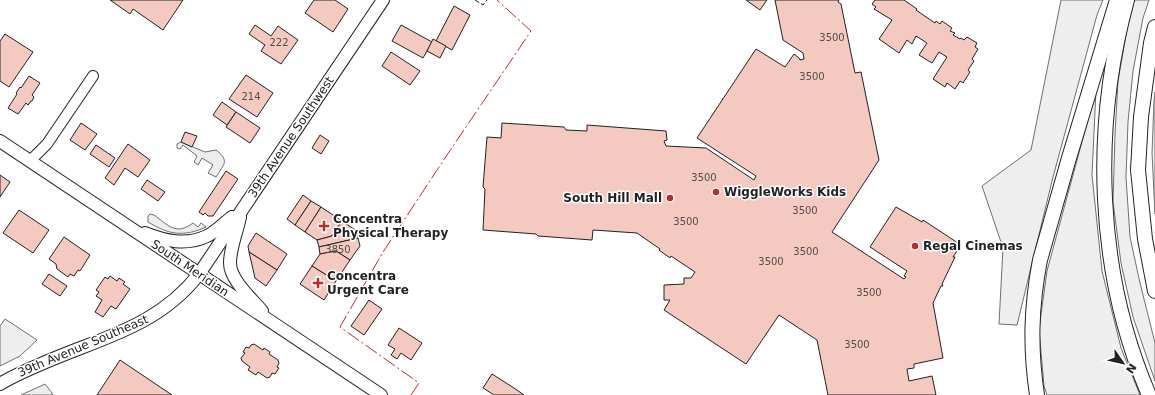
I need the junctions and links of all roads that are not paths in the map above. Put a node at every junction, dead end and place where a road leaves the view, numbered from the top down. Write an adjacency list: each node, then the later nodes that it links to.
1 (383, 0): 8 (main road, 39th Avenue Southwest)
2 (1117, 0): 15 (highway)
3 (1127, 0): 16 (highway)
4 (1155, 27): 11 (highway)
5 (93, 76): 7 (street)
6 (0, 141): 7 (main road, South Meridian)
7 (30, 161): 9 (main road, South Meridian)
8 (242, 209): 9 (main road); 10 (main road, 39th Avenue Southwest); 12 (main road)
9 (127, 226): 10 (main road, South Meridian)
10 (199, 274): 12 (main road, South Meridian); 13 (main road, 39th Avenue Southeast)
11 (1155, 292)
12 (274, 324): 14 (main road, South Meridian)
13 (0, 384)
14 (381, 395)
15 (1037, 395)
16 (1149, 395)

